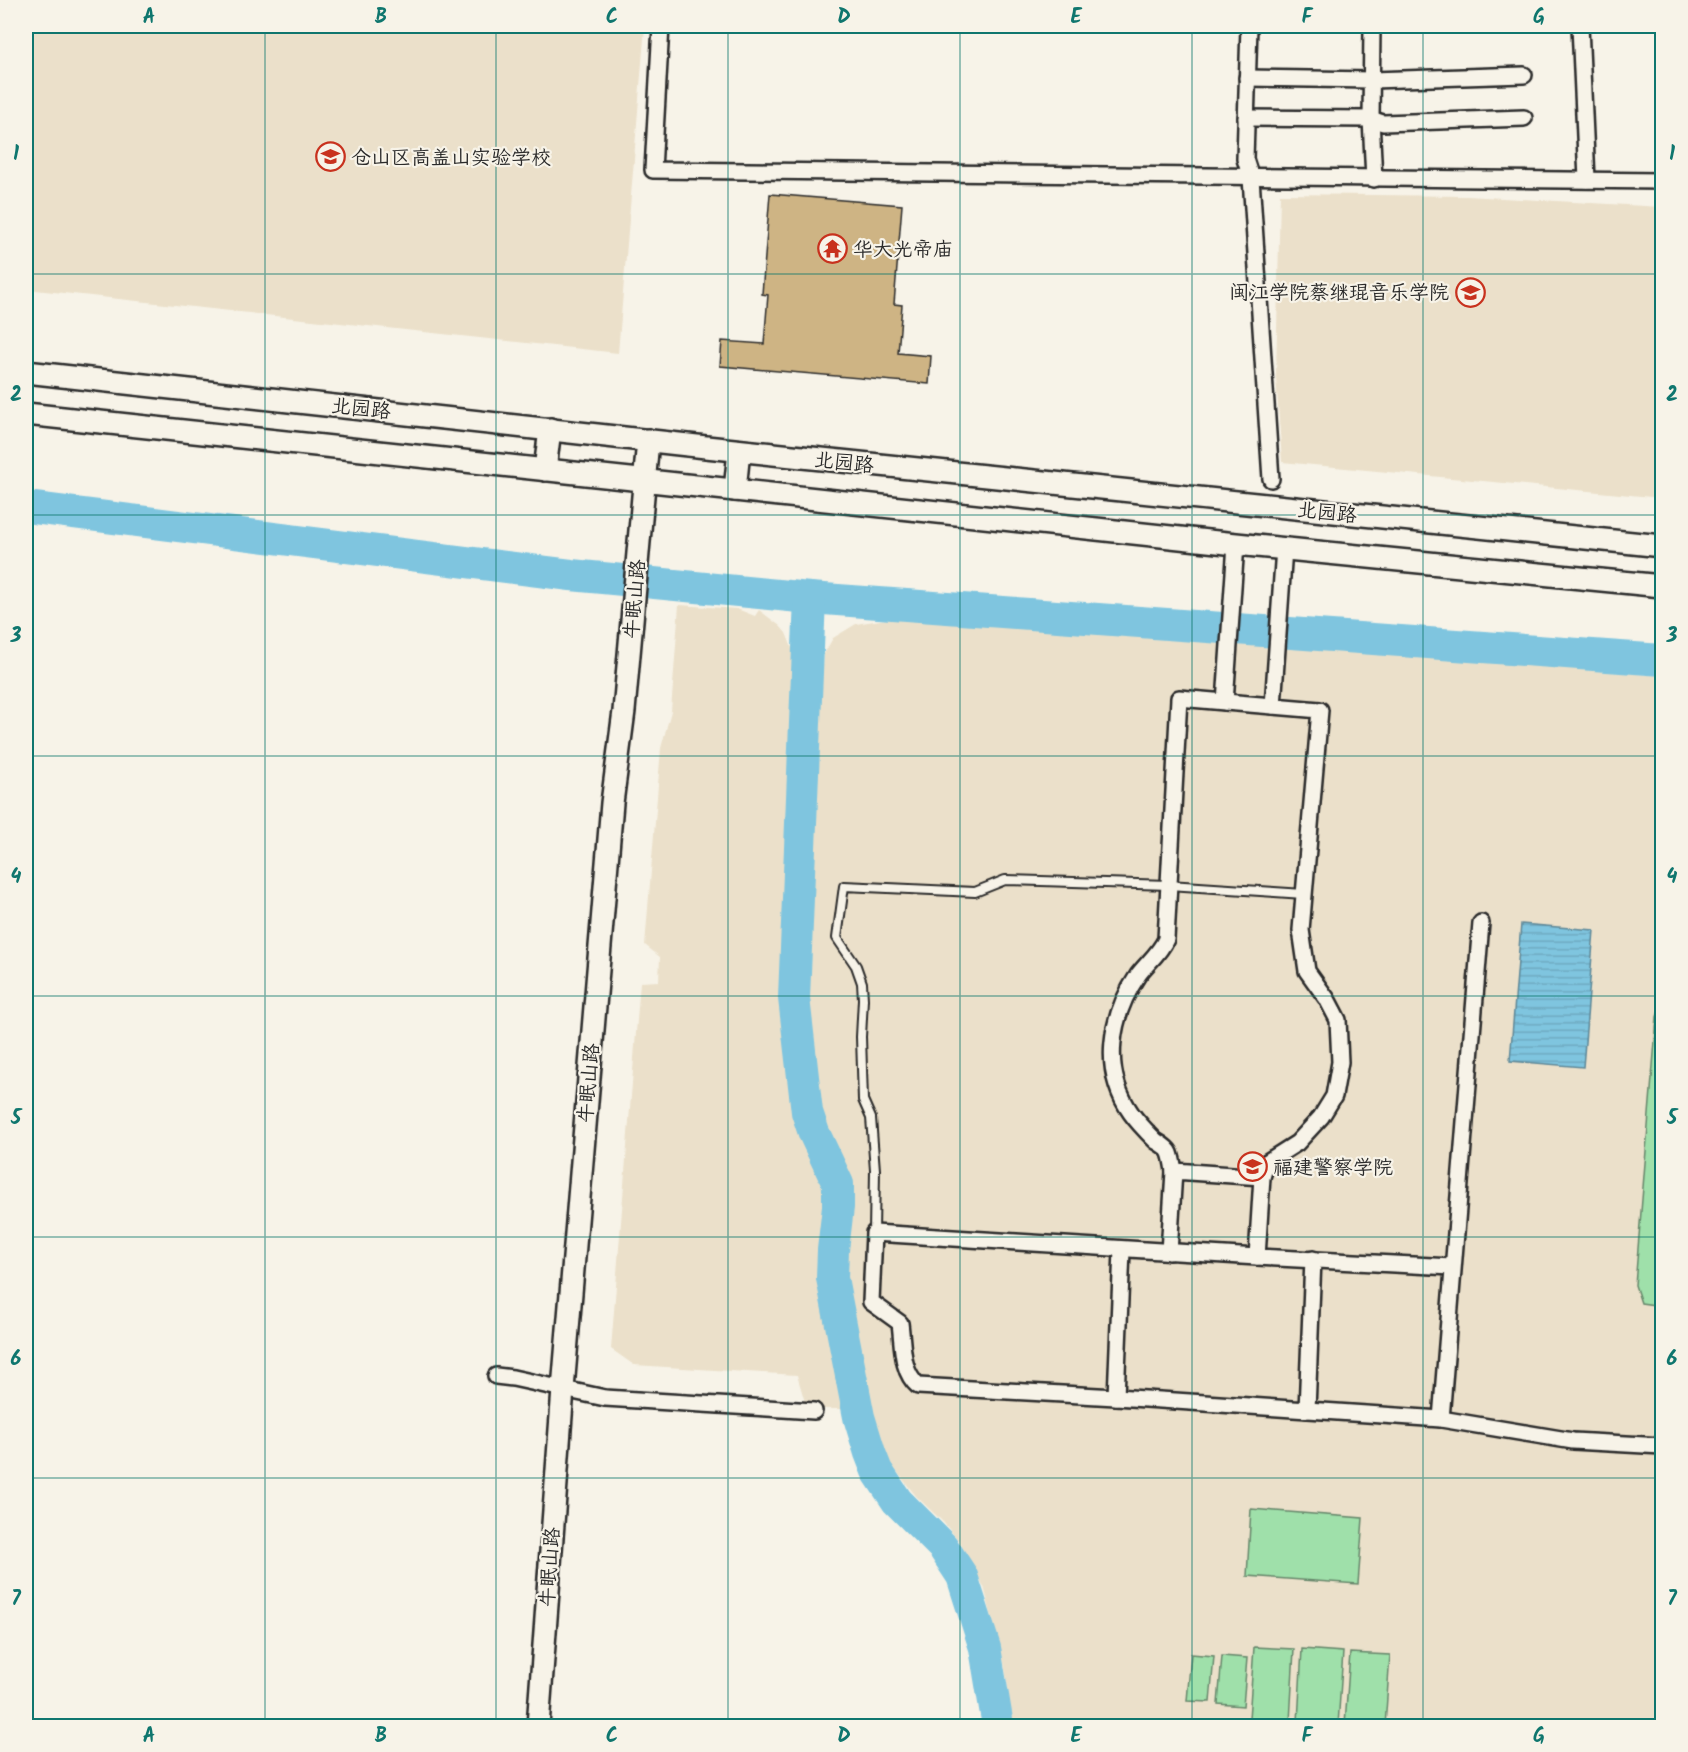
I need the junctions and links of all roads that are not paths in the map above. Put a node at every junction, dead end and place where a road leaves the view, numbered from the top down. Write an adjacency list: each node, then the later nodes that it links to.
1 (661, 26): 11 (street)
2 (1249, 26): 6 (street)
3 (1372, 26): 7 (street)
4 (1580, 26): 13 (street)
5 (1524, 75): 7 (street)
6 (1247, 78): 7 (street); 9 (street)
7 (1372, 80): 10 (street)
8 (1524, 117): 10 (street)
9 (1246, 118): 10 (street); 11 (street)
10 (1371, 119): 12 (street)
11 (1251, 178): 12 (street); 21 (street)
12 (1374, 179): 13 (street)
13 (1587, 180): 14 (street)
14 (1662, 181)
15 (26, 372): 17 (main road, 北园路)
16 (26, 414): 20 (main road, 北园路)
17 (550, 429): 18 (main road, 北园路); 20 (main road)
18 (648, 440): 19 (main road, 北园路); 22 (main road, 牛眠山路)
19 (739, 451): 23 (main road); 25 (main road, 北园路)
20 (545, 470): 22 (main road, 北园路)
21 (1271, 478)
22 (645, 480): 23 (main road, 北园路); 42 (main road, 牛眠山路)
23 (735, 490): 24 (main road, 北园路)
24 (1236, 544): 26 (main road, 北园路); 28 (street)
25 (1662, 546)
26 (1284, 548): 27 (main road, 北园路); 29 (street)
27 (1662, 586)
28 (1225, 702): 29 (street); 30 (street)
29 (1273, 706): 31 (street)
30 (1169, 885): 31 (lane); 33 (street); 35 (lane)
31 (1304, 894): 34 (street)
32 (1481, 923): 40 (street)
33 (1174, 1171): 34 (street); 37 (street)
34 (1262, 1177): 38 (street)
35 (874, 1233): 36 (street); 43 (street)
36 (1122, 1250): 37 (street); 43 (street)
37 (1169, 1252): 38 (street)
38 (1257, 1257): 39 (street)
39 (1313, 1259): 40 (street); 44 (street)
40 (1452, 1268): 46 (street)
41 (496, 1376): 42 (street)
42 (563, 1389): 45 (street); 48 (main road, 牛眠山路)
43 (1116, 1397): 44 (street)
44 (1307, 1410): 46 (street)
45 (814, 1411)
46 (1441, 1419): 47 (street)
47 (1662, 1446)
48 (538, 1726)

